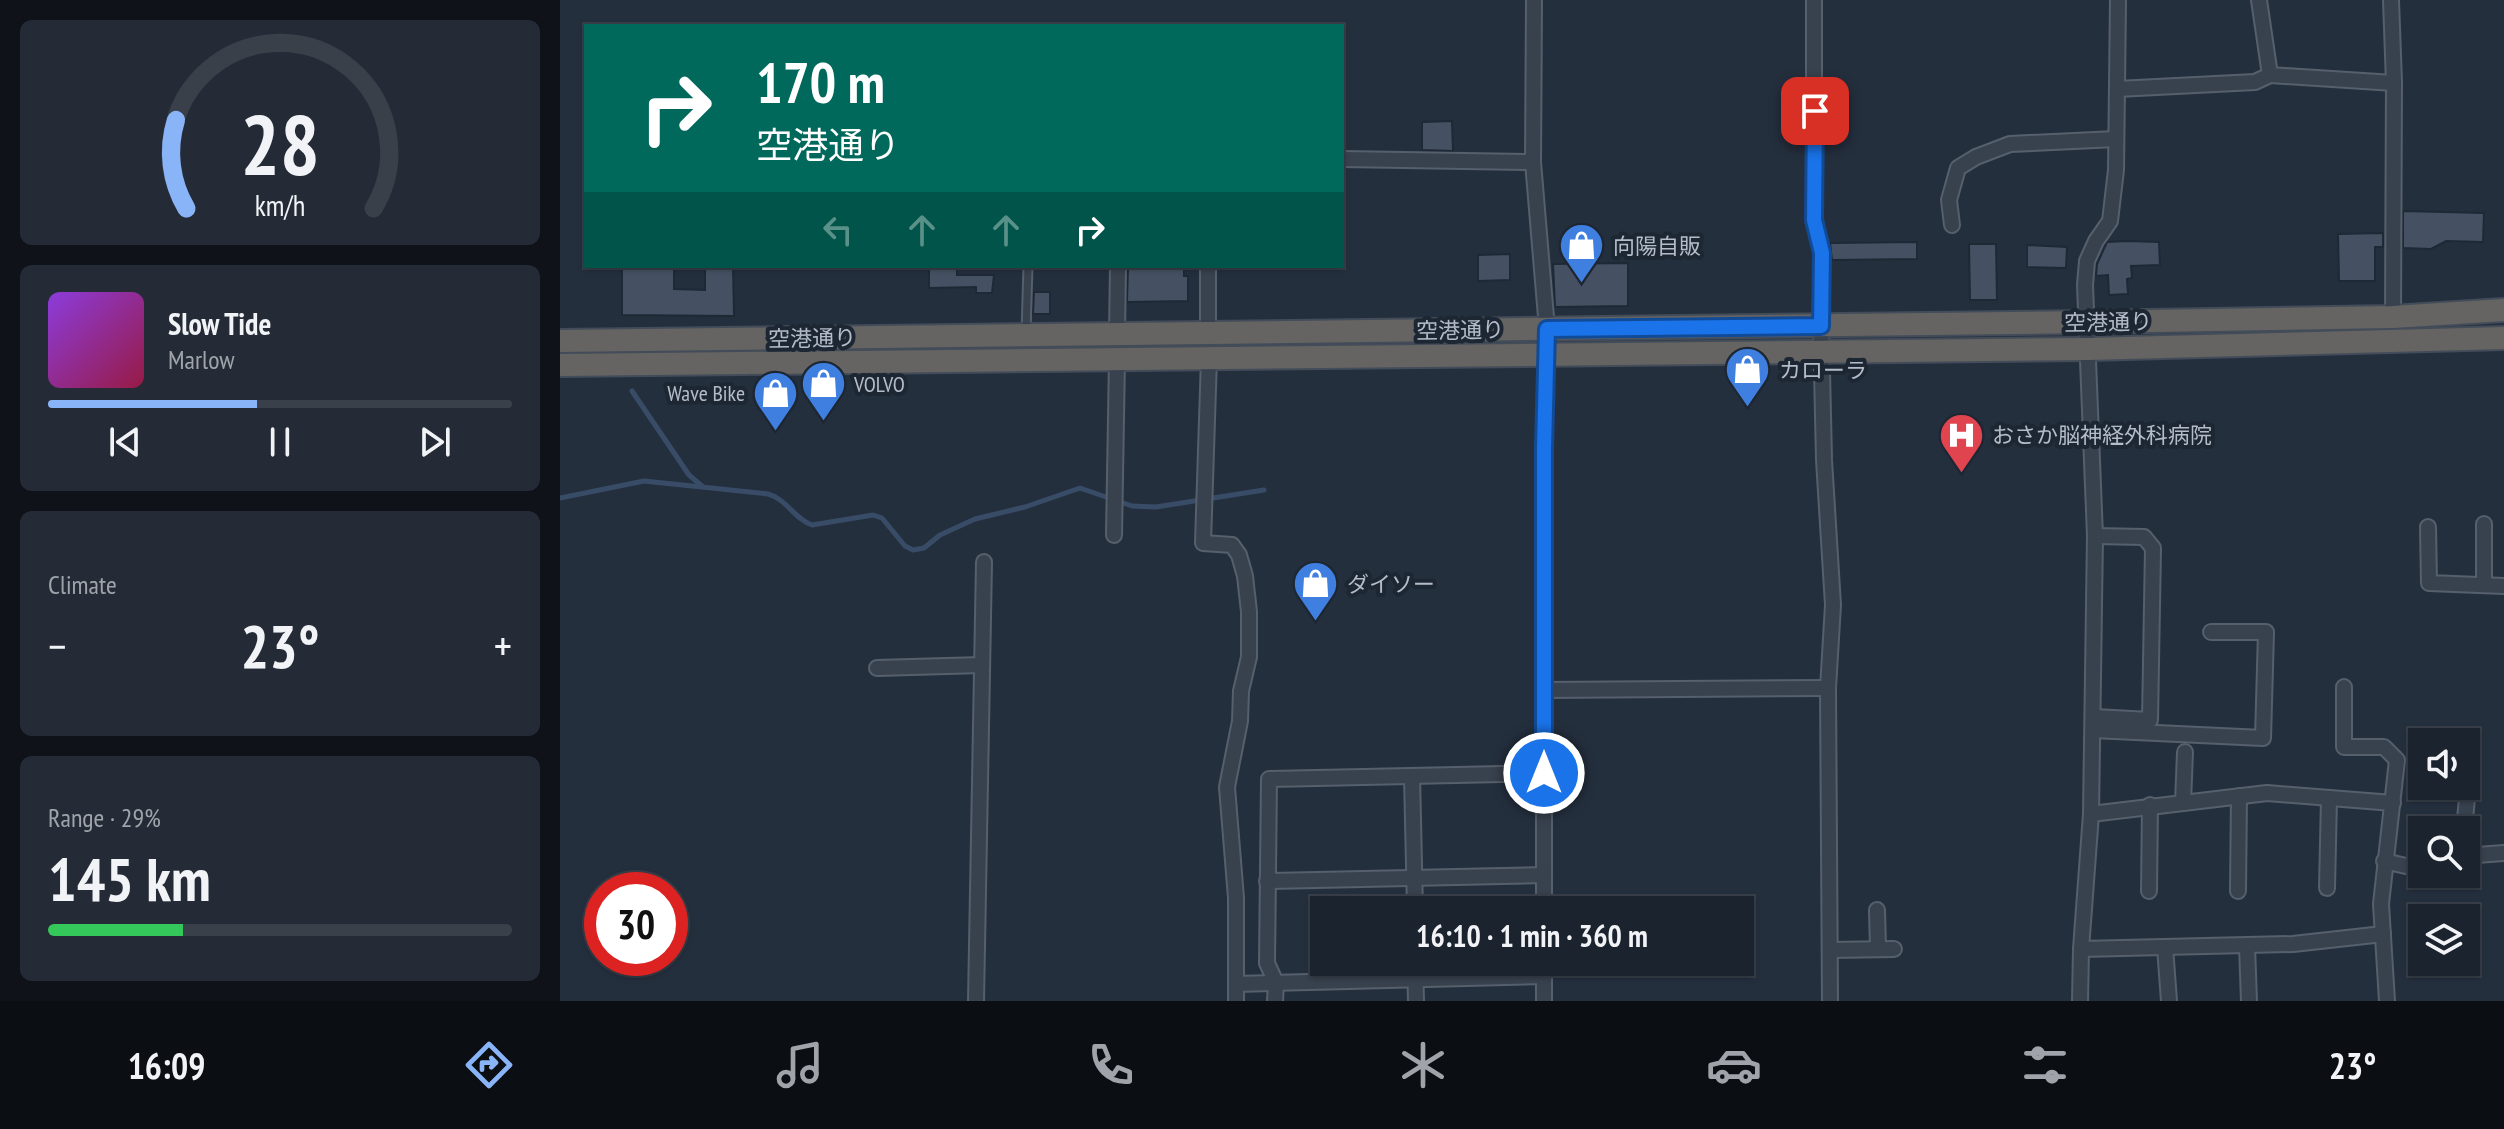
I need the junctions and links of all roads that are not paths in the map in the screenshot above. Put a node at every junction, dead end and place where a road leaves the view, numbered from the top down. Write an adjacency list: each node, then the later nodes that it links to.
1 (1534, 0): 11 (street)
2 (1814, 0): 19 (street)
3 (2118, 0): 8 (street)
4 (2259, 0): 6 (street)
5 (2391, 0): 7 (street)
6 (2270, 75): 7 (street); 8 (street)
7 (2394, 83): 17 (street)
8 (2117, 89): 9 (street)
9 (2116, 139): 12 (street); 18 (street)
10 (1344, 159): 11 (street)
11 (1533, 162): 20 (street)
12 (1952, 225)
13 (1028, 268): 23 (lane)
14 (1118, 268): 22 (street)
15 (1208, 268): 21 (street)
16 (2504, 310): 17 (highway, 空港通り)
17 (2393, 317): 18 (highway, 空港通り)
18 (2088, 322): 19 (highway, 空港通り); 26 (street)
19 (1821, 326): 20 (highway, 空港通り); 27 (street)
20 (1547, 329): 21 (highway, 空港通り); 28 (street)
21 (1208, 333): 22 (highway, 空港通り)
22 (1117, 334): 23 (highway, 空港通り)
23 (1026, 335): 25 (highway, 空港通り)
24 (2504, 338): 26 (highway, 空港通り)
25 (560, 341)
26 (2088, 349): 27 (highway, 空港通り); 35 (street)
27 (1822, 352): 28 (highway, 空港通り); 43 (street)
28 (1546, 355): 29 (highway, 空港通り); 44 (street)
29 (1209, 358): 30 (highway, 空港通り); 80 (street)
30 (1117, 359): 31 (highway, 空港通り); 34 (street)
31 (560, 365)
32 (2484, 524): 37 (street)
33 (2428, 527): 37 (street)
34 (1114, 535)
35 (2095, 536): 45 (street); 45 (street)
36 (984, 562): 40 (street)
37 (2484, 585): 38 (street)
38 (2504, 586)
39 (2211, 632): 45 (street)
40 (982, 665): 41 (street); 81 (street)
41 (877, 668)
42 (2344, 687): 52 (street)
43 (1828, 688): 44 (street); 74 (street)
44 (1544, 690): 47 (street)
45 (2093, 723): 54 (street)
46 (2185, 752): 51 (street)
47 (1544, 773): 48 (street); 59 (street)
48 (1412, 776): 60 (street); 61 (street)
49 (2239, 796): 50 (street); 51 (street); 64 (street)
50 (2329, 798): 52 (street); 62 (street)
51 (2183, 803): 53 (street)
52 (2393, 803): 57 (street)
53 (2150, 805): 54 (street); 63 (street)
54 (2091, 814): 73 (street)
55 (2504, 853): 56 (street)
56 (2480, 855)
57 (2384, 861): 58 (street); 68 (street)
58 (2408, 865)
59 (1544, 875): 60 (street); 66 (street)
60 (1414, 878): 61 (street); 65 (street)
61 (1267, 881): 79 (street)
62 (2327, 888)
63 (2149, 891)
64 (2238, 891)
65 (1415, 896)
66 (1544, 896)
67 (1877, 910): 71 (street)
68 (2383, 934): 69 (street); 90 (street)
69 (2247, 946): 70 (street); 89 (street)
70 (2165, 947): 73 (street); 88 (street)
71 (1878, 949): 72 (street); 74 (street)
72 (1894, 949)
73 (2081, 949): 87 (street)
74 (1830, 950): 86 (street)
75 (1416, 976): 78 (street)
76 (1451, 976): 78 (street)
77 (1544, 976): 85 (street)
78 (1416, 979): 79 (street); 84 (street)
79 (1276, 983): 80 (street); 83 (street)
80 (1236, 984): 82 (street)
81 (976, 1001)
82 (1236, 1001)
83 (1275, 1001)
84 (1416, 1001)
85 (1544, 1001)
86 (1830, 1001)
87 (2080, 1001)
88 (2169, 1001)
89 (2249, 1001)
90 (2387, 1001)

